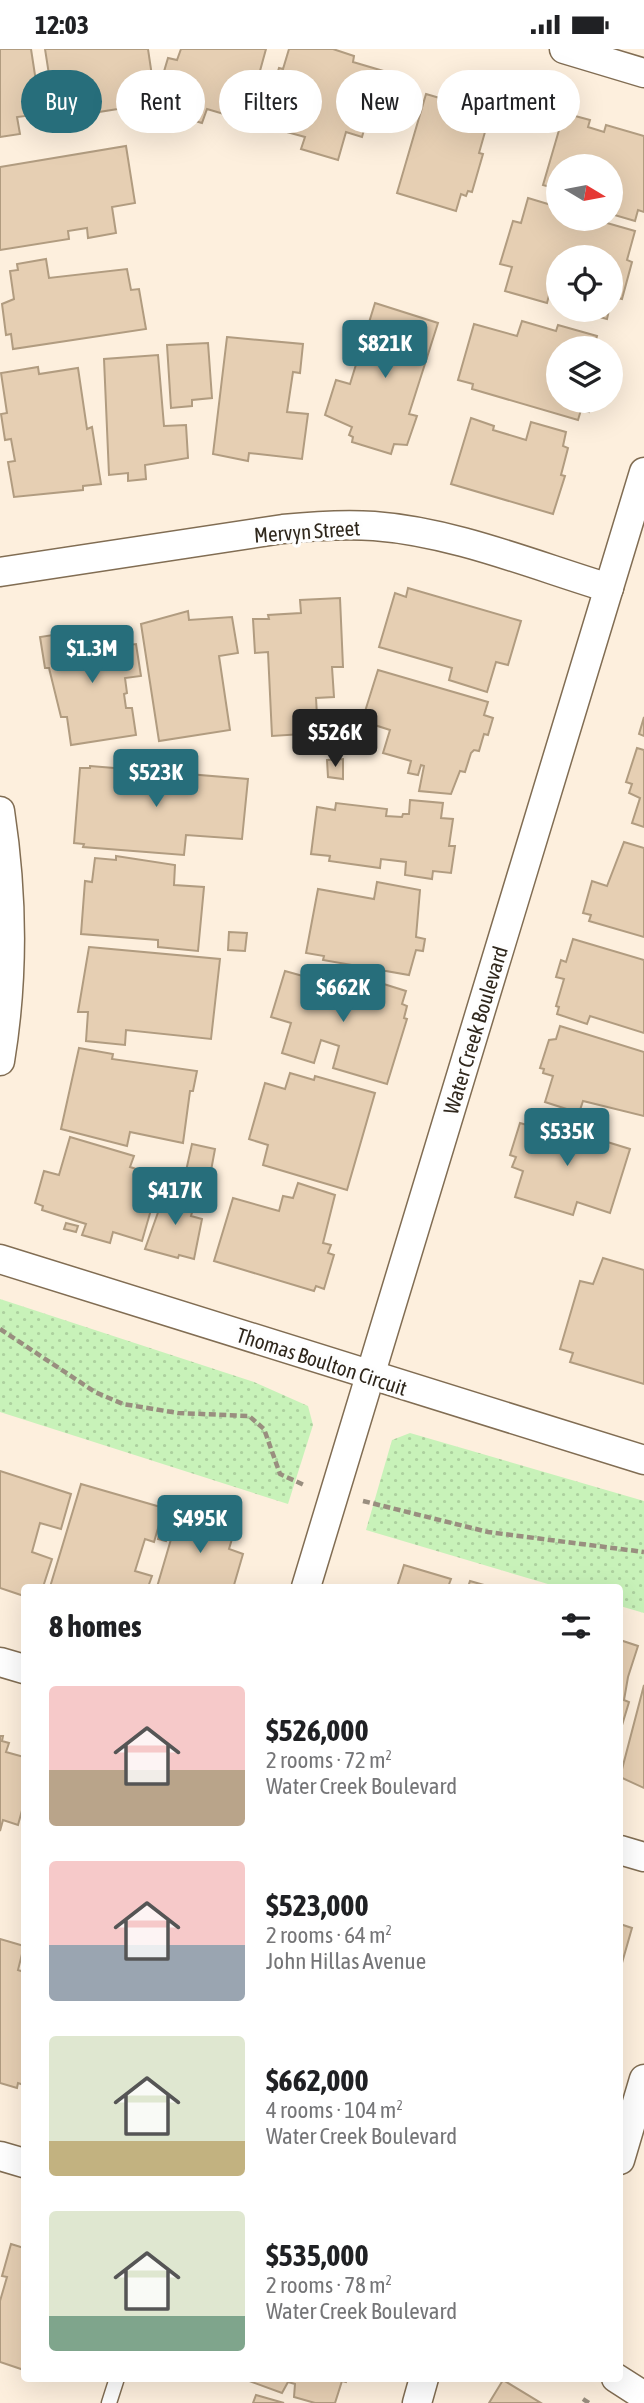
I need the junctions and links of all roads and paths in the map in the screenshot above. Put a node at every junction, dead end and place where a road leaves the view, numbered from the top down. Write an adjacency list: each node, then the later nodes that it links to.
1 (564, 49): 2 (street)
2 (644, 73)
3 (644, 472): 5 (street, Water Creek Boulevard)
4 (0, 572): 5 (street, Mervyn Street)
5 (609, 588): 10 (street, Water Creek Boulevard)
6 (0, 811): 7 (street)
7 (0, 1061)
8 (0, 1259): 10 (street, Thomas Boulton Circuit)
9 (0, 1329): 12 (path)
10 (370, 1376): 11 (street, Thomas Boulton Circuit); 15 (street, Water Creek Boulevard)
11 (644, 1461)
12 (315, 1487)
13 (355, 1499): 14 (path)
14 (644, 1552)
15 (307, 1584)
16 (0, 1662): 17 (street)
17 (21, 1668)
18 (623, 1851): 19 (street)
19 (644, 1857)
20 (644, 2079): 21 (street)
21 (623, 2150)
22 (0, 2156): 23 (street)
23 (21, 2162)
24 (116, 2382): 29 (lane)
25 (424, 2382): 30 (street)
26 (621, 2382): 27 (street)
27 (644, 2396)
28 (583, 2399): 31 (path)
29 (109, 2403)
30 (417, 2403)
31 (589, 2403)

